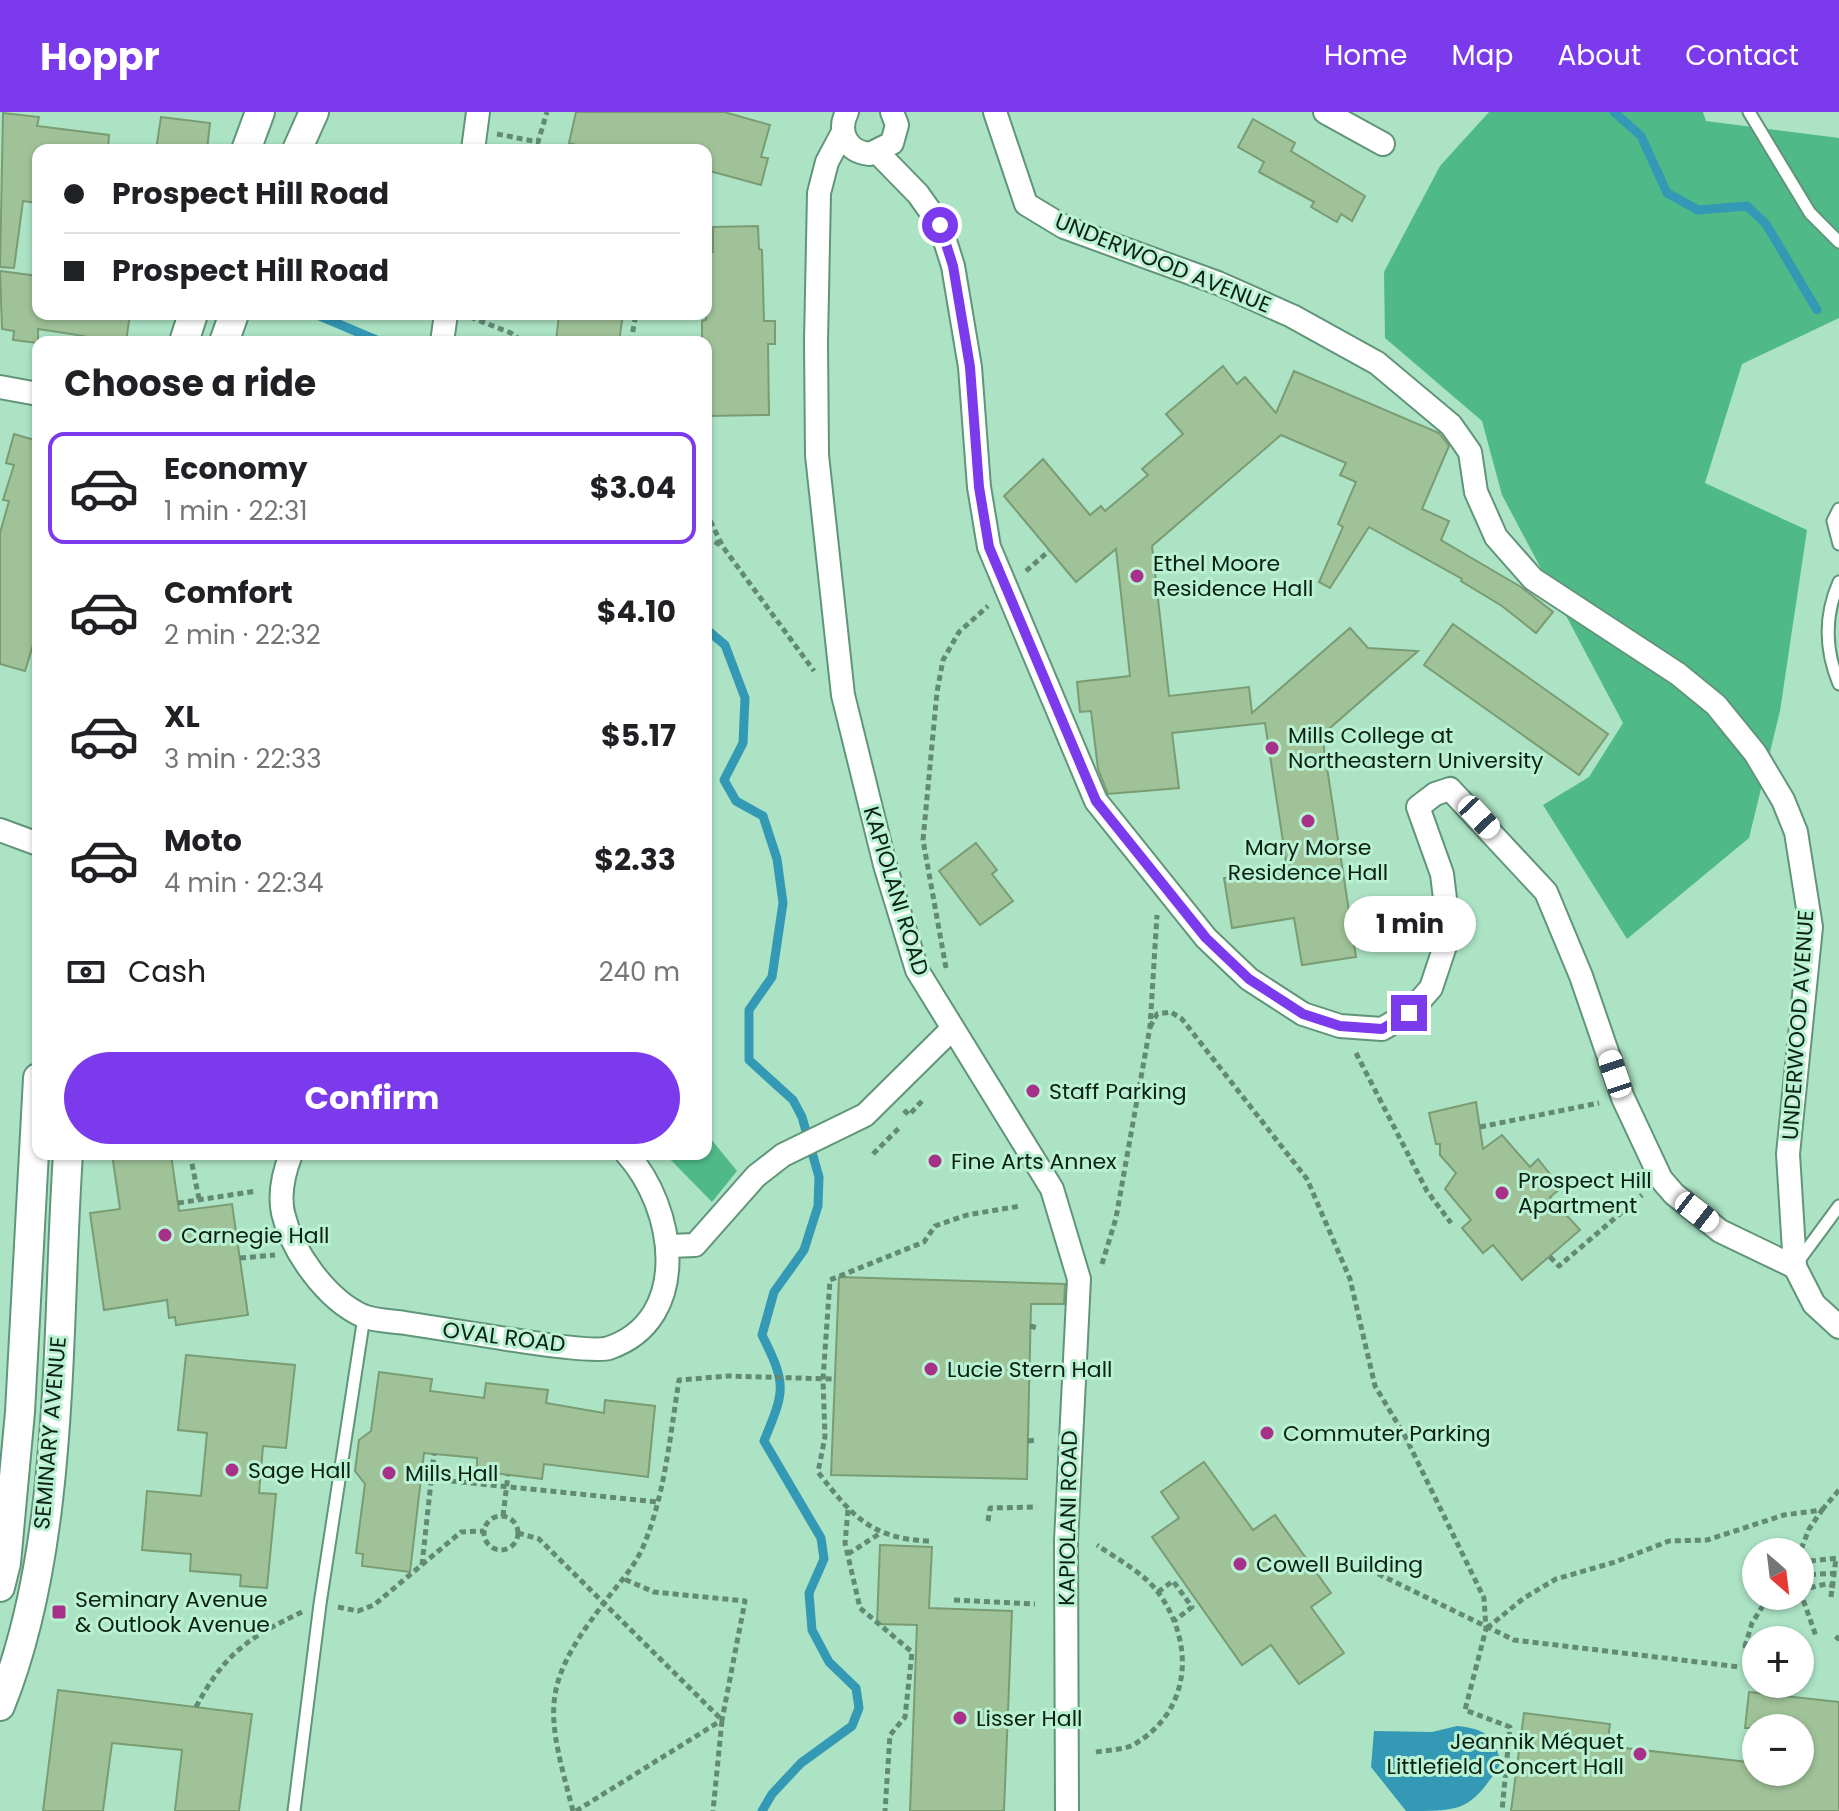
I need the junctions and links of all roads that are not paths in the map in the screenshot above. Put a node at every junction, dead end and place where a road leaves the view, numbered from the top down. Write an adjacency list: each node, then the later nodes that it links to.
1 (260, 112): 8 (street)
2 (892, 112): 11 (street)
3 (995, 112): 28 (street, UNDERWOOD AVENUE)
4 (1325, 112): 10 (street)
5 (1749, 112): 12 (lane)
6 (305, 114): 9 (street)
7 (841, 120): 11 (street); 21 (street, KAPIOLANI ROAD)
8 (248, 144)
9 (298, 144)
10 (1383, 144)
11 (878, 153): 28 (street)
12 (1839, 242)
13 (0, 387): 14 (street)
14 (32, 393)
15 (1839, 509): 16 (lane)
16 (1839, 544)
17 (1839, 582): 18 (lane)
18 (1839, 684)
19 (0, 830): 20 (street)
20 (32, 842)
21 (951, 1030): 27 (street); 34 (street, KAPIOLANI ROAD)
22 (34, 1160): 31 (street, SEMINARY AVENUE)
23 (68, 1160): 32 (street, SEMINARY AVENUE)
24 (289, 1160): 29 (street, OVAL ROAD)
25 (631, 1160): 27 (street, OVAL ROAD)
26 (1839, 1206): 28 (lane)
27 (669, 1246): 29 (street, OVAL ROAD)
28 (1795, 1267): 30 (street, UNDERWOOD AVENUE)
29 (364, 1317): 33 (lane)
30 (1839, 1327)
31 (0, 1587)
32 (0, 1703)
33 (294, 1811)
34 (1067, 1811)

